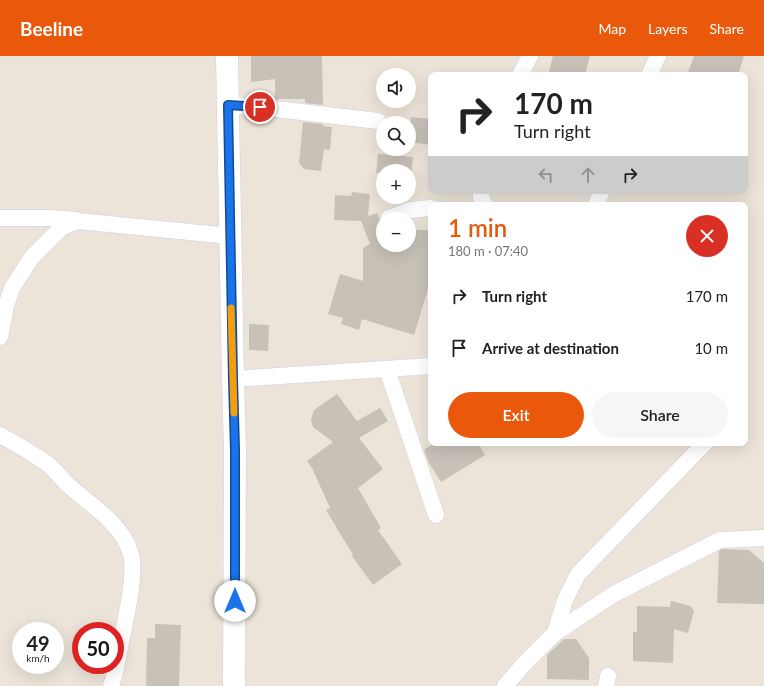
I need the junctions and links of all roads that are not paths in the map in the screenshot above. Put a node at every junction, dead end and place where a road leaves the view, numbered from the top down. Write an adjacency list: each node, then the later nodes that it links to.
1 (227, 56): 6 (main road)
2 (530, 56): 4 (street)
3 (658, 56): 5 (street)
4 (522, 72)
5 (650, 72)
6 (228, 105): 7 (street); 12 (main road)
7 (376, 121)
8 (428, 208): 9 (street)
9 (405, 212)
10 (0, 218): 11 (street)
11 (78, 221): 12 (street); 13 (street)
12 (230, 236): 16 (main road)
13 (0, 337)
14 (428, 366): 15 (street)
15 (387, 369): 16 (street); 19 (street)
16 (233, 379): 23 (main road)
17 (0, 435): 22 (street)
18 (702, 446): 21 (street)
19 (436, 515)
20 (764, 538): 21 (street)
21 (555, 633): 24 (street)
22 (111, 686)
23 (234, 686)
24 (505, 686)

